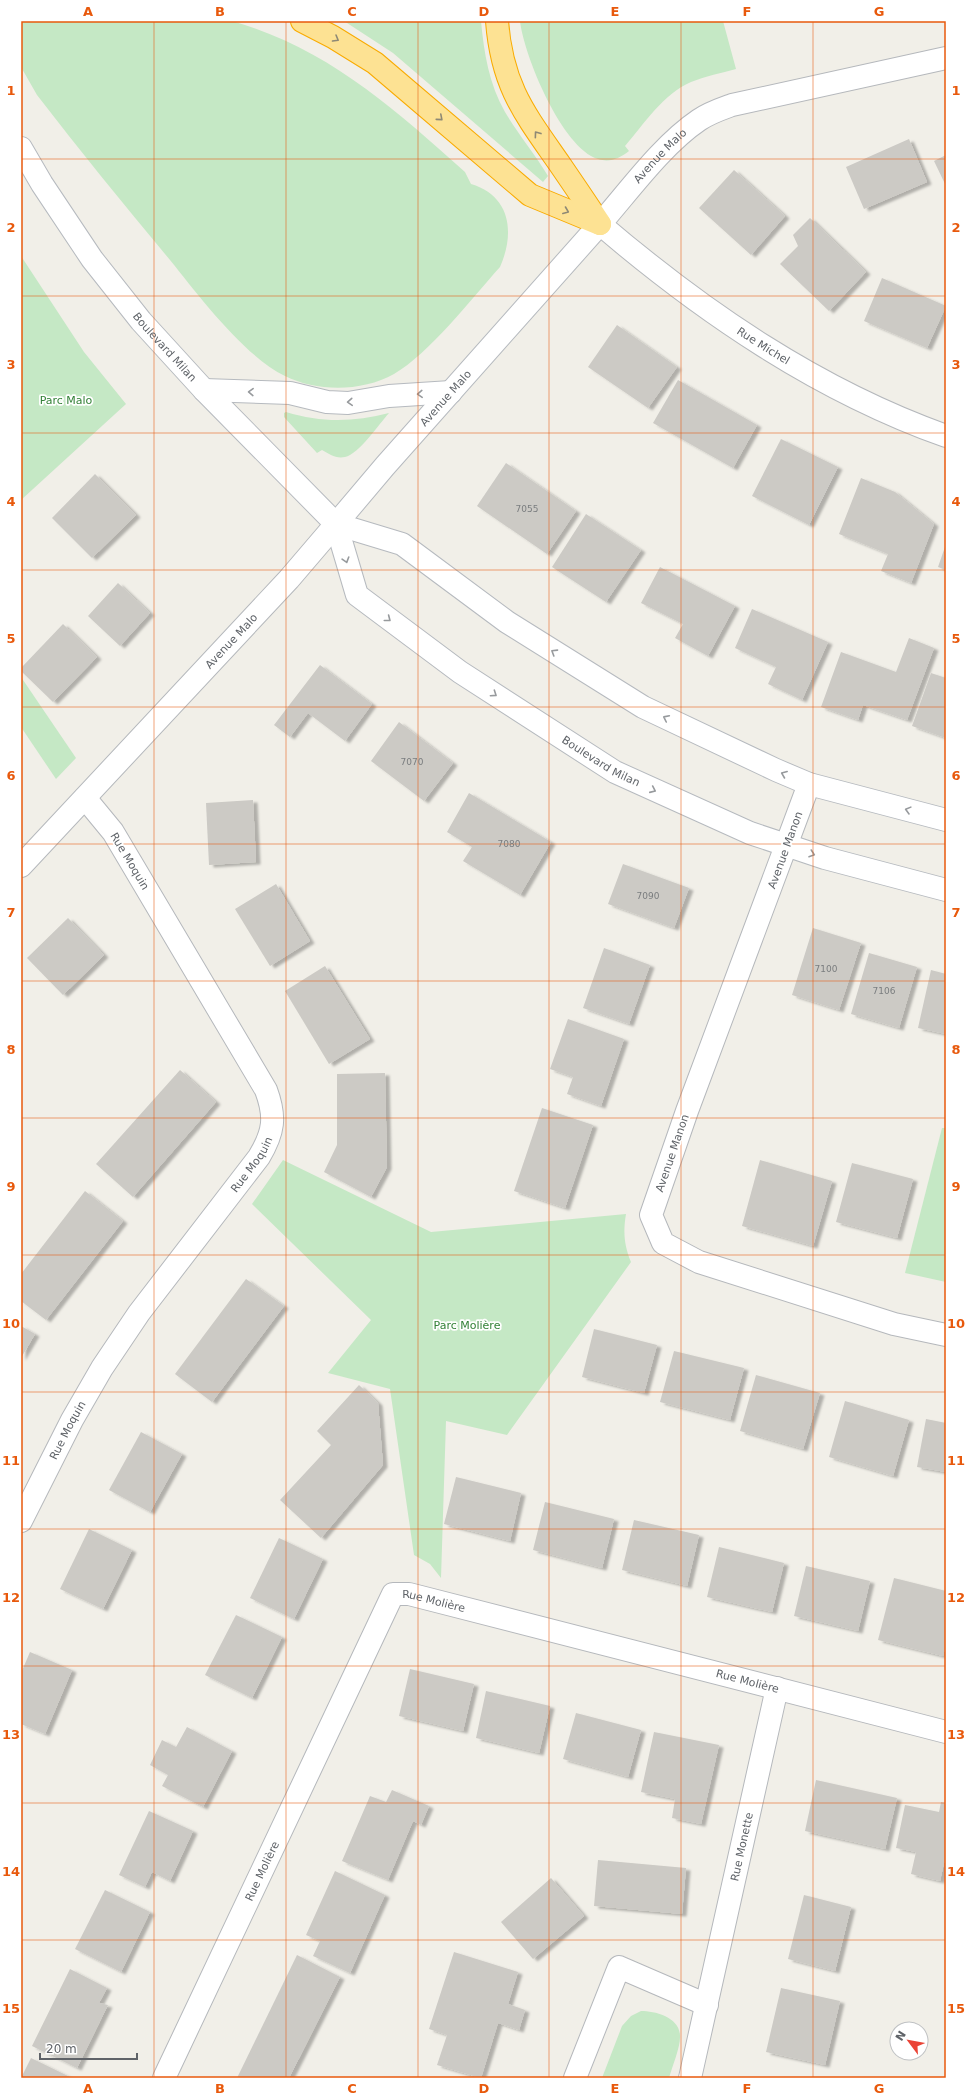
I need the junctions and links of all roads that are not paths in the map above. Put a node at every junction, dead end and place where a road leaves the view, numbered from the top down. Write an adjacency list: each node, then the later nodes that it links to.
1 (302, 21): 5 (highway, one-way to 5)
2 (497, 21): 5 (highway, one-way to 2)
3 (946, 58): 5 (street, Avenue Malo)
4 (21, 148): 6 (street, Boulevard Milan)
5 (600, 224): 7 (street, Avenue Malo); 8 (street, Rue Michel)
6 (204, 390): 7 (street, one-way to 6); 9 (street, Boulevard Milan)
7 (451, 392): 9 (street, Avenue Malo)
8 (946, 436)
9 (336, 524): 10 (street, Boulevard Milan, one-way to 9); 11 (street, Avenue Malo); 13 (street, Boulevard Milan, one-way to 13)
10 (809, 784): 12 (street, Boulevard Milan, one-way to 10); 13 (street, Avenue Manon)
11 (85, 798): 14 (street, Avenue Malo); 17 (street, Rue Moquin)
12 (946, 820)
13 (787, 845): 15 (street, Boulevard Milan, one-way to 15); 16 (street, Avenue Manon)
14 (21, 866)
15 (946, 890)
16 (946, 1335)
17 (21, 1521)
18 (777, 1688): 19 (street, Rue Molière); 20 (street, Rue Monette); 21 (street, Rue Molière)
19 (946, 1732)
20 (707, 2006): 22 (street); 23 (street, Rue Monette)
21 (164, 2078)
22 (575, 2078)
23 (690, 2078)

